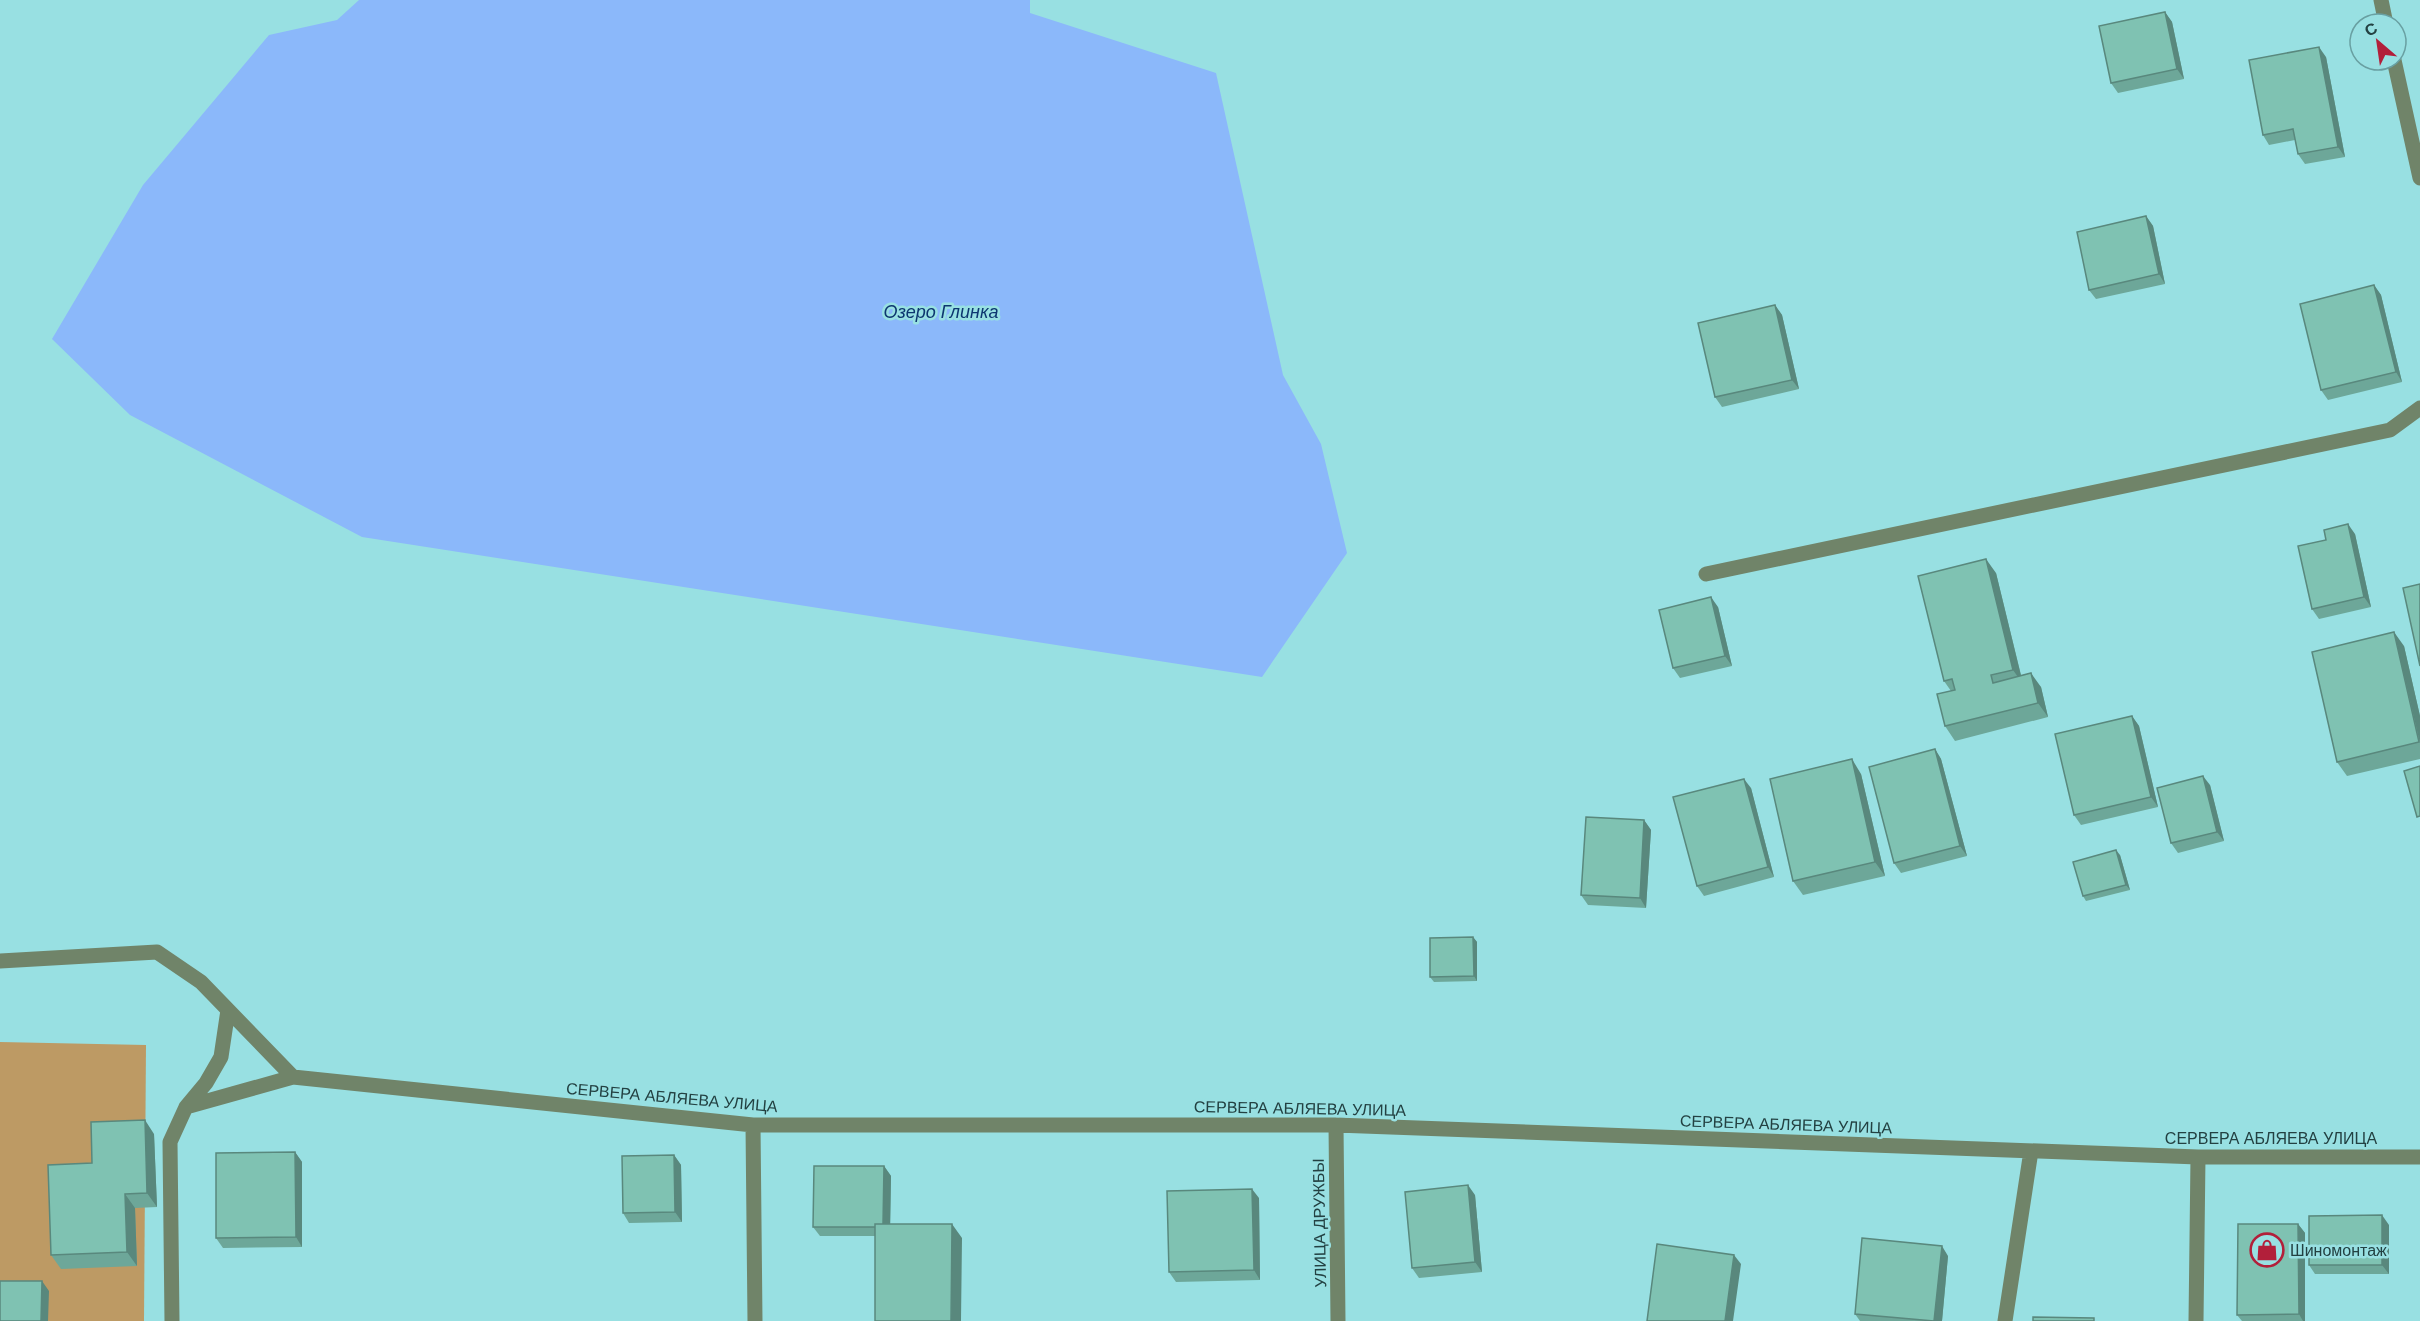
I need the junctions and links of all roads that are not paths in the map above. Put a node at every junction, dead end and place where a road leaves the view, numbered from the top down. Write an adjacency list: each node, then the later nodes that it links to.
1 (2397, 72): 2 (street)
2 (2420, 178)
3 (2420, 408): 4 (street)
4 (1706, 574)
5 (0, 961): 6 (street)
6 (228, 1010): 7 (street); 8 (street)
7 (293, 1077): 8 (street, СЕРВЕРА АБЛЯЕВА УЛИЦА); 9 (street, СЕРВЕРА АБЛЯЕВА УЛИЦА)
8 (186, 1107): 14 (street)
9 (753, 1125): 10 (street, СЕРВЕРА АБЛЯЕВА УЛИЦА); 15 (street)
10 (1336, 1125): 11 (street, СЕРВЕРА АБЛЯЕВА УЛИЦА); 16 (street, УЛИЦА ДРУЖБЫ)
11 (2031, 1151): 12 (street, СЕРВЕРА АБЛЯЕВА УЛИЦА); 17 (street)
12 (2198, 1157): 13 (street, СЕРВЕРА АБЛЯЕВА УЛИЦА); 18 (street)
13 (2420, 1157)
14 (172, 1321)
15 (755, 1321)
16 (1338, 1321)
17 (2005, 1321)
18 (2196, 1321)

